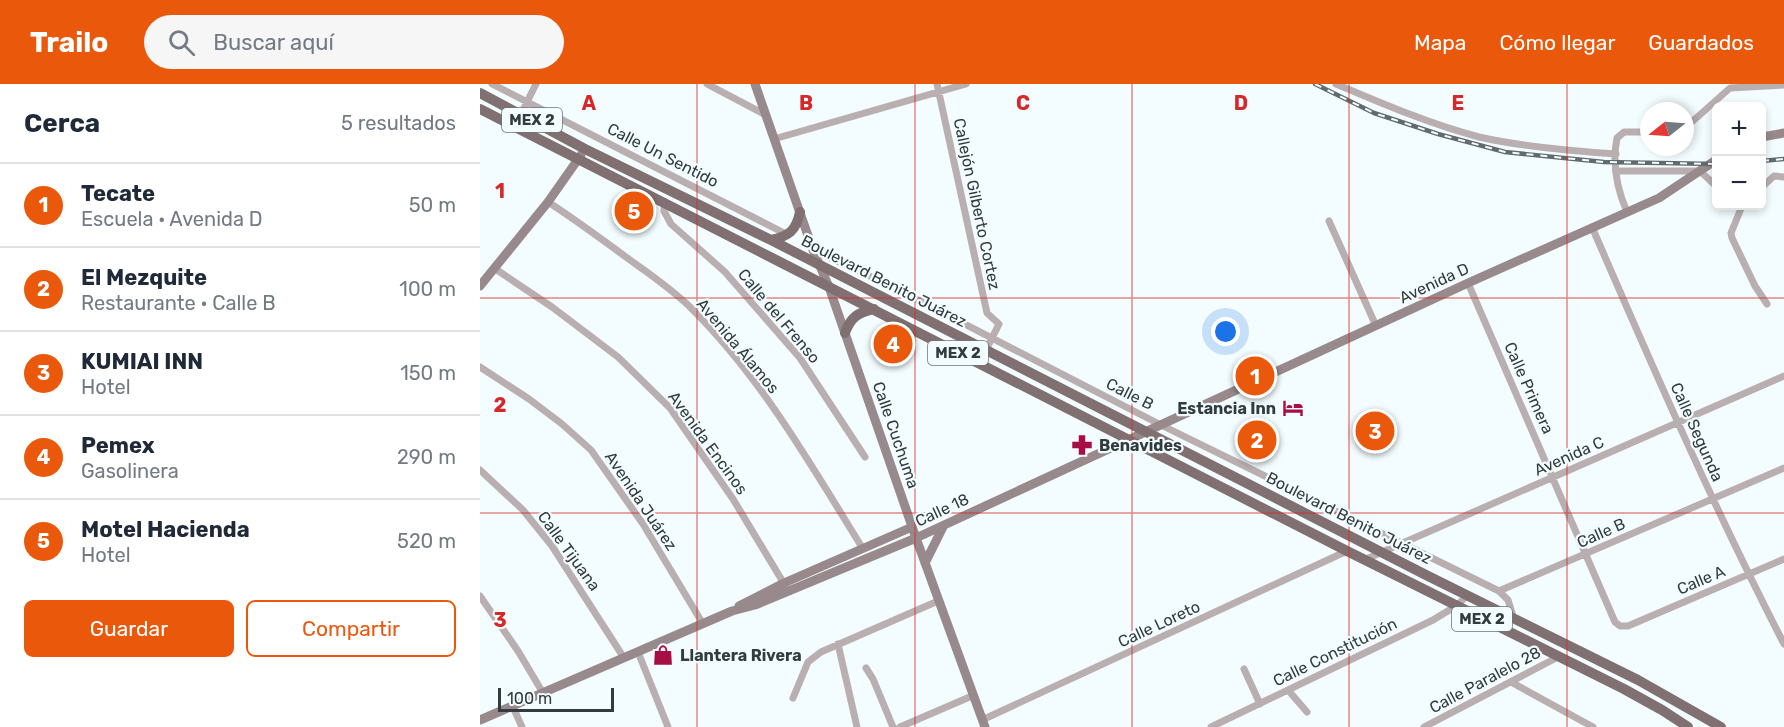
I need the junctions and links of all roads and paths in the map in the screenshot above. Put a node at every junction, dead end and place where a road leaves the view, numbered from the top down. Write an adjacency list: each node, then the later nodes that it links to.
1 (492, 84): 10 (street, Calle Un Sentido)
2 (536, 84): 10 (street)
3 (707, 84): 13 (street)
4 (755, 84): 13 (street, Calle Cuchuma)
5 (966, 84): 8 (street)
6 (1336, 84): 21 (street)
7 (1784, 85): 14 (street)
8 (938, 88): 19 (street); 48 (street, Callejón Gilberto Cortez)
9 (480, 93): 12 (main road, Boulevard Benito Juárez / MEX 2)
10 (527, 102): 12 (street); 17 (street, Calle Un Sentido)
11 (480, 109): 20 (main road, Boulevard Benito Juárez / MEX 2)
12 (521, 114): 20 (main road, Boulevard Benito Juárez / MEX 2)
13 (766, 115): 19 (street, Calle Cuchuma)
14 (1694, 121)
15 (1640, 131): 21 (street)
16 (1784, 133): 18 (street)
17 (591, 134): 20 (street); 35 (street, Calle Un Sentido)
18 (1766, 136)
19 (774, 139): 31 (street, Calle Cuchuma)
20 (582, 153): 28 (street); 29 (main road, Boulevard Benito Juárez / MEX 2); 36 (main road, Boulevard Benito Juárez / MEX 2)
21 (1616, 154): 23 (street)
22 (1712, 163): 24 (street, Avenida D)
23 (1616, 171): 24 (street); 32 (street)
24 (1700, 171): 26 (street); 32 (street, Avenida D)
25 (1784, 177): 27 (street)
26 (1712, 182)
27 (1766, 183)
28 (548, 202): 40 (street); 65 (street, Avenida Álamos)
29 (665, 202): 38 (main road, Boulevard Benito Juárez / MEX 2); 56 (street, Calle del Frenso)
30 (1740, 210): 44 (street)
31 (800, 212): 35 (main road); 37 (street, Calle Cuchuma)
32 (1628, 212): 34 (street, Avenida D)
33 (1329, 221): 46 (street)
34 (1592, 227): 41 (street, Avenida D); 52 (street, Calle Segunda)
35 (788, 235): 36 (main road)
36 (771, 240): 39 (main road, Boulevard Benito Juárez / MEX 2)
37 (813, 250): 39 (street, Calle Cuchuma); 48 (street, Calle B)
38 (765, 254): 39 (main road); 43 (main road, Boulevard Benito Juárez / MEX 2)
39 (818, 265): 43 (street, Calle Cuchuma); 49 (main road, Boulevard Benito Juárez / MEX 2)
40 (494, 268): 42 (street); 73 (street, Avenida Encinos)
41 (1468, 283): 46 (street, Avenida D); 59 (street, Calle Primera)
42 (480, 286)
43 (829, 287): 45 (main road, Boulevard Benito Juárez / MEX 2); 47 (street, Calle Cuchuma)
44 (1767, 304)
45 (874, 309): 47 (main road); 55 (main road, Boulevard Benito Juárez / MEX 2)
46 (1376, 326): 53 (street, Avenida D)
47 (845, 333): 62 (street, Calle Cuchuma)
48 (992, 338): 49 (street); 53 (street, Calle B)
49 (986, 350): 54 (main road, Boulevard Benito Juárez / MEX 2)
50 (480, 367): 80 (street, Avenida Juárez)
51 (1784, 376): 52 (street, Avenida C)
52 (1677, 423): 59 (street, Avenida C); 60 (street, Calle Segunda)
53 (1161, 425): 54 (street, Calle 18); 64 (street, Calle B)
54 (1148, 432): 55 (street, Calle 18); 67 (main road, Boulevard Benito Juárez / MEX 2)
55 (1130, 441): 61 (street, Calle 18); 66 (main road, Boulevard Benito Juárez / MEX 2)
56 (865, 457)
57 (1784, 468): 60 (street, Calle B)
58 (480, 470): 86 (street, Calle Tijuana)
59 (1554, 477): 64 (street, Avenida C); 68 (street, Calle Primera)
60 (1712, 499): 68 (street, Calle B); 72 (street, Calle Segunda)
61 (944, 525): 63 (street, Calle 18); 71 (street)
62 (912, 527): 63 (street, Calle Cuchuma); 65 (street, Calle 18)
63 (916, 538): 71 (street, Calle Cuchuma); 73 (street, Calle 18)
64 (1401, 543): 67 (street, Avenida C); 74 (street, Calle B)
65 (863, 549): 73 (street, Calle 18)
66 (1347, 551): 70 (main road, Boulevard Benito Juárez / MEX 2); 100 (street, Calle Loreto)
67 (1383, 552): 70 (street, Avenida C); 76 (main road, Boulevard Benito Juárez / MEX 2)
68 (1587, 554): 74 (street, Calle B); 81 (street, Calle Primera)
69 (1784, 559): 72 (street, Calle A)
70 (1364, 560): 78 (main road, Boulevard Benito Juárez / MEX 2)
71 (925, 563): 77 (street, Calle Cuchuma)
72 (1748, 574): 81 (street, Calle A); 83 (street, Calle Segunda)
73 (786, 587): 80 (street, Calle 18)
74 (1499, 591): 79 (street)
75 (480, 596): 92 (street)
76 (1467, 596): 78 (street, Calle Constitución); 79 (main road, Boulevard Benito Juárez / MEX 2)
77 (938, 601): 82 (street); 94 (street, Calle Cuchuma)
78 (1456, 606): 85 (main road, Boulevard Benito Juárez / MEX 2); 91 (street, Calle Constitución)
79 (1514, 619): 93 (main road, Boulevard Benito Juárez / MEX 2)
80 (703, 624): 84 (street, Calle 18)
81 (1628, 626)
82 (838, 644): 95 (street); 103 (street)
83 (1784, 644)
84 (638, 652): 86 (street, Calle 18); 102 (street)
85 (1558, 657): 89 (main road, Boulevard Benito Juárez / MEX 2); 90 (street, Calle Paralelo 28)
86 (624, 658): 92 (street, Calle 18)
87 (866, 668): 104 (street)
88 (1244, 669): 96 (street)
89 (1599, 677): 93 (main road); 109 (main road, Boulevard Benito Juárez / MEX 2)
90 (1511, 682): 107 (street, Calle Paralelo 28); 108 (street)
91 (1288, 690): 96 (street, Calle Constitución); 98 (street)
92 (543, 693): 97 (street, Calle 18)
93 (1664, 695): 110 (main road, Boulevard Benito Juárez / MEX 2)
94 (972, 696): 100 (street, Calle Cuchuma); 105 (street)
95 (794, 698)
96 (1260, 704): 106 (street, Calle Constitución)
97 (513, 707): 99 (street, Calle 18); 101 (street)
98 (1307, 712)
99 (480, 720)
100 (984, 724)
101 (522, 727)
102 (668, 727)
103 (857, 727)
104 (892, 727)
105 (900, 727)
106 (1211, 727)
107 (1424, 727)
108 (1593, 727)
109 (1688, 727)
110 (1721, 727)

